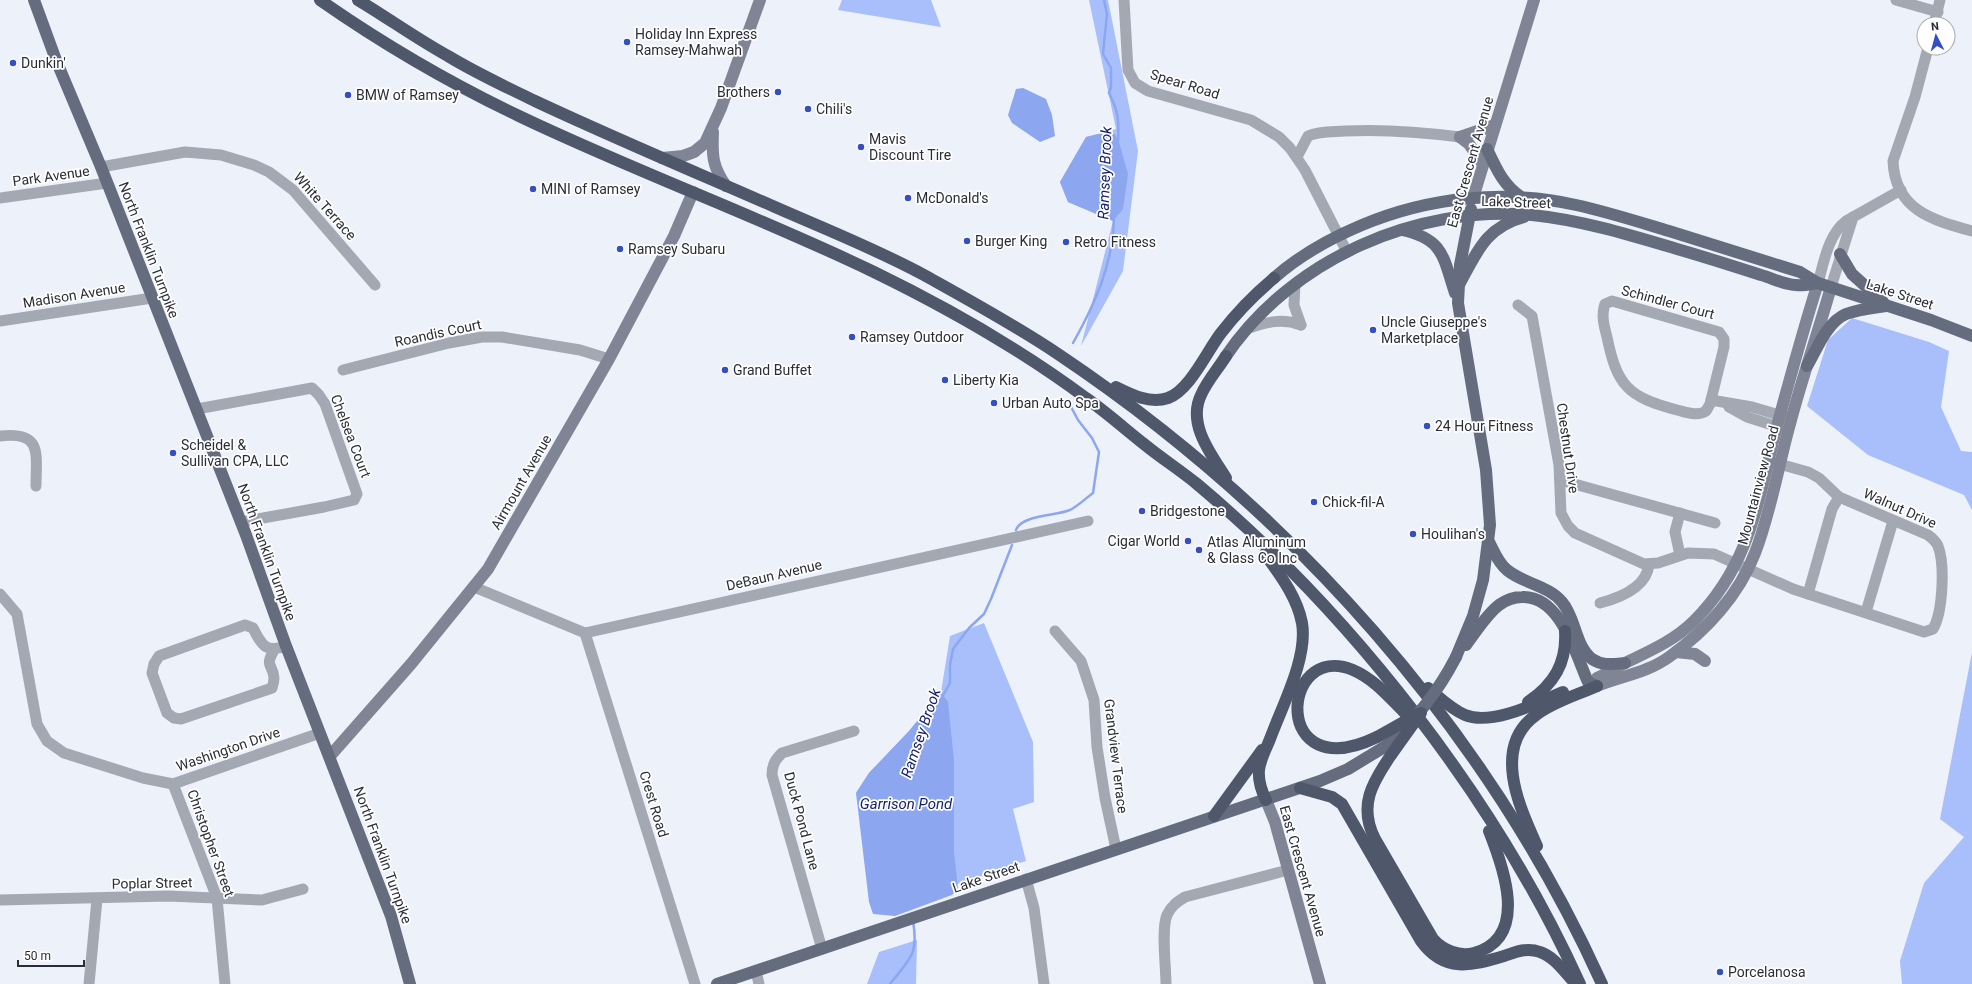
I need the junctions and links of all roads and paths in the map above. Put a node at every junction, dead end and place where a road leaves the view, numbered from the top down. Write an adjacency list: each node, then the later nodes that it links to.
1 (34, 0): 19 (main road, North Franklin Turnpike)
2 (320, 0): 23 (highway)
3 (358, 0): 17 (highway)
4 (760, 0): 13 (street)
5 (1124, 0): 16 (street, Spear Road)
6 (1534, 0): 12 (street, East Crescent Avenue)
7 (1896, 0): 9 (street)
8 (1940, 0): 9 (street)
9 (1938, 12): 10 (street)
10 (1937, 16)
11 (1926, 56): 22 (street)
12 (1495, 125): 14 (street); 15 (street, East Crescent Avenue)
13 (713, 130): 17 (street); 21 (street)
14 (1460, 137): 16 (street); 18 (street)
15 (1487, 149): 18 (street, East Crescent Avenue); 24 (main road)
16 (1297, 157): 32 (street, Spear Road)
17 (662, 158): 21 (highway)
18 (1483, 164): 26 (street, East Crescent Avenue)
19 (101, 167): 20 (main road, North Franklin Turnpike); 38 (street, White Terrace)
20 (107, 183): 25 (street, Park Avenue); 41 (main road, North Franklin Turnpike)
21 (726, 186): 51 (highway)
22 (1901, 190): 29 (street); 31 (street)
23 (693, 192): 49 (street, Airmount Avenue); 67 (highway)
24 (1521, 197): 26 (main road, Lake Street); 36 (main road, Lake Street)
25 (0, 198)
26 (1473, 198): 28 (main road, East Crescent Avenue); 32 (main road, Lake Street)
27 (1532, 215): 28 (main road, Lake Street); 36 (main road, Lake Street); 40 (main road)
28 (1469, 216): 30 (main road, Lake Street); 40 (main road, East Crescent Avenue)
29 (1853, 218): 34 (street); 36 (street)
30 (1401, 230): 33 (main road, Lake Street); 42 (main road)
31 (1972, 231)
32 (1338, 236): 33 (street, Spear Road); 35 (main road, Lake Street)
33 (1347, 252): 37 (main road, Lake Street)
34 (1840, 254): 39 (street); 44 (main road)
35 (1274, 278): 51 (highway)
36 (1818, 283): 39 (main road, Lake Street); 55 (street, Mountainview Road)
37 (1295, 284): 46 (main road, Lake Street); 46 (street)
38 (375, 285)
39 (1831, 287): 44 (main road, Lake Street); 50 (street, Mountainview Road)
40 (1458, 288): 42 (main road, East Crescent Avenue)
41 (152, 298): 45 (street, Madison Avenue); 54 (main road, North Franklin Turnpike)
42 (1458, 303): 68 (main road, East Crescent Avenue)
43 (1518, 305): 58 (street, Chestnut Drive)
44 (1887, 305): 47 (main road, Lake Street); 50 (main road)
45 (0, 321)
46 (1249, 328): 48 (main road, Lake Street)
47 (1972, 336)
48 (1226, 356): 60 (highway)
49 (609, 359): 52 (street, Roandis Court); 73 (street, Airmount Avenue)
50 (1807, 366): 55 (street, Mountainview Road)
51 (1080, 369): 60 (highway)
52 (343, 370)
53 (1711, 400): 53 (street, Schindler Court); 55 (street)
54 (197, 410): 64 (main road, North Franklin Turnpike); 64 (street, Chelsea Court)
55 (1784, 423): 57 (street, Mountainview Road)
56 (0, 436): 59 (street)
57 (1774, 463): 61 (street, Walnut Drive); 70 (street, Mountainview Road); 72 (street, Mountainview Road)
58 (1560, 480): 62 (street); 71 (street, Chestnut Drive)
59 (36, 486)
60 (1233, 489): 88 (highway)
61 (1839, 497): 63 (street, Walnut Drive); 75 (street)
62 (1680, 513): 66 (street); 69 (street)
63 (1893, 521): 77 (street); 77 (street, Walnut Drive)
64 (241, 522): 82 (main road, North Franklin Turnpike)
65 (1088, 522): 81 (street, DeBaun Avenue)
66 (1715, 523)
67 (1245, 528): 94 (highway); 95 (highway)
68 (1489, 542): 85 (main road, East Crescent Avenue); 87 (main road)
69 (1680, 555): 70 (street); 71 (street)
70 (1737, 563): 72 (street); 78 (street, Mountainview Road)
71 (1649, 564): 76 (street)
72 (1748, 568): 75 (street, Walnut Drive); 78 (street, Mountainview Road)
73 (474, 587): 81 (street); 97 (street, Airmount Avenue)
74 (0, 594): 98 (street, Washington Drive)
75 (1808, 594): 77 (street, Walnut Drive)
76 (1600, 603)
77 (1866, 612)
78 (1697, 627): 84 (street, Mountainview Road); 87 (street, Mountainview Road)
79 (1055, 631): 103 (street, Grandview Terrace)
80 (1565, 631): 85 (main road); 89 (main road); 90 (highway)
81 (585, 633): 116 (street, Crest Road)
82 (286, 646): 83 (street); 93 (main road, North Franklin Turnpike)
83 (274, 650): 83 (street)
84 (1676, 652): 86 (street); 89 (street, Mountainview Road)
85 (1456, 657): 91 (main road, East Crescent Avenue, bridge)
86 (1705, 661)
87 (1625, 663): 89 (street, Mountainview Road)
88 (1401, 664): 90 (highway); 110 (highway)
89 (1592, 684): 90 (highway); 110 (highway)
90 (1517, 710)
91 (1421, 713): 95 (highway, bridge); 96 (highway, bridge)
92 (854, 731): 111 (street, Duck Pond Lane)
93 (320, 733): 97 (main road, North Franklin Turnpike); 98 (street, Washington Drive)
94 (1270, 739): 100 (highway); 102 (highway)
95 (1440, 748): 101 (highway)
96 (1389, 751): 99 (main road, East Crescent Avenue); 101 (highway)
97 (330, 756): 115 (main road, North Franklin Turnpike)
98 (173, 784): 107 (street, Christopher Street)
99 (1300, 788): 100 (main road, East Crescent Avenue); 122 (highway)
100 (1266, 800): 102 (main road, Lake Street); 104 (street, East Crescent Avenue)
101 (1476, 800): 123 (highway)
102 (1214, 816): 103 (main road, Lake Street)
103 (1116, 849): 105 (main road, Lake Street)
104 (1288, 870): 120 (street); 121 (street, East Crescent Avenue)
105 (1026, 879): 111 (main road, Lake Street); 119 (street)
106 (304, 889): 107 (street, Poplar Street)
107 (217, 898): 108 (street, Poplar Street); 114 (street, Christopher Street)
108 (97, 899): 109 (street, Poplar Street); 113 (street)
109 (0, 900)
110 (1565, 908): 124 (highway)
111 (822, 948): 112 (main road, Lake Street)
112 (756, 971): 117 (main road, Lake Street); 118 (street)
113 (89, 984)
114 (225, 984)
115 (410, 984)
116 (695, 984)
117 (717, 984)
118 (759, 984)
119 (1044, 984)
120 (1166, 984)
121 (1320, 984)
122 (1576, 984)
123 (1580, 984)
124 (1602, 984)

